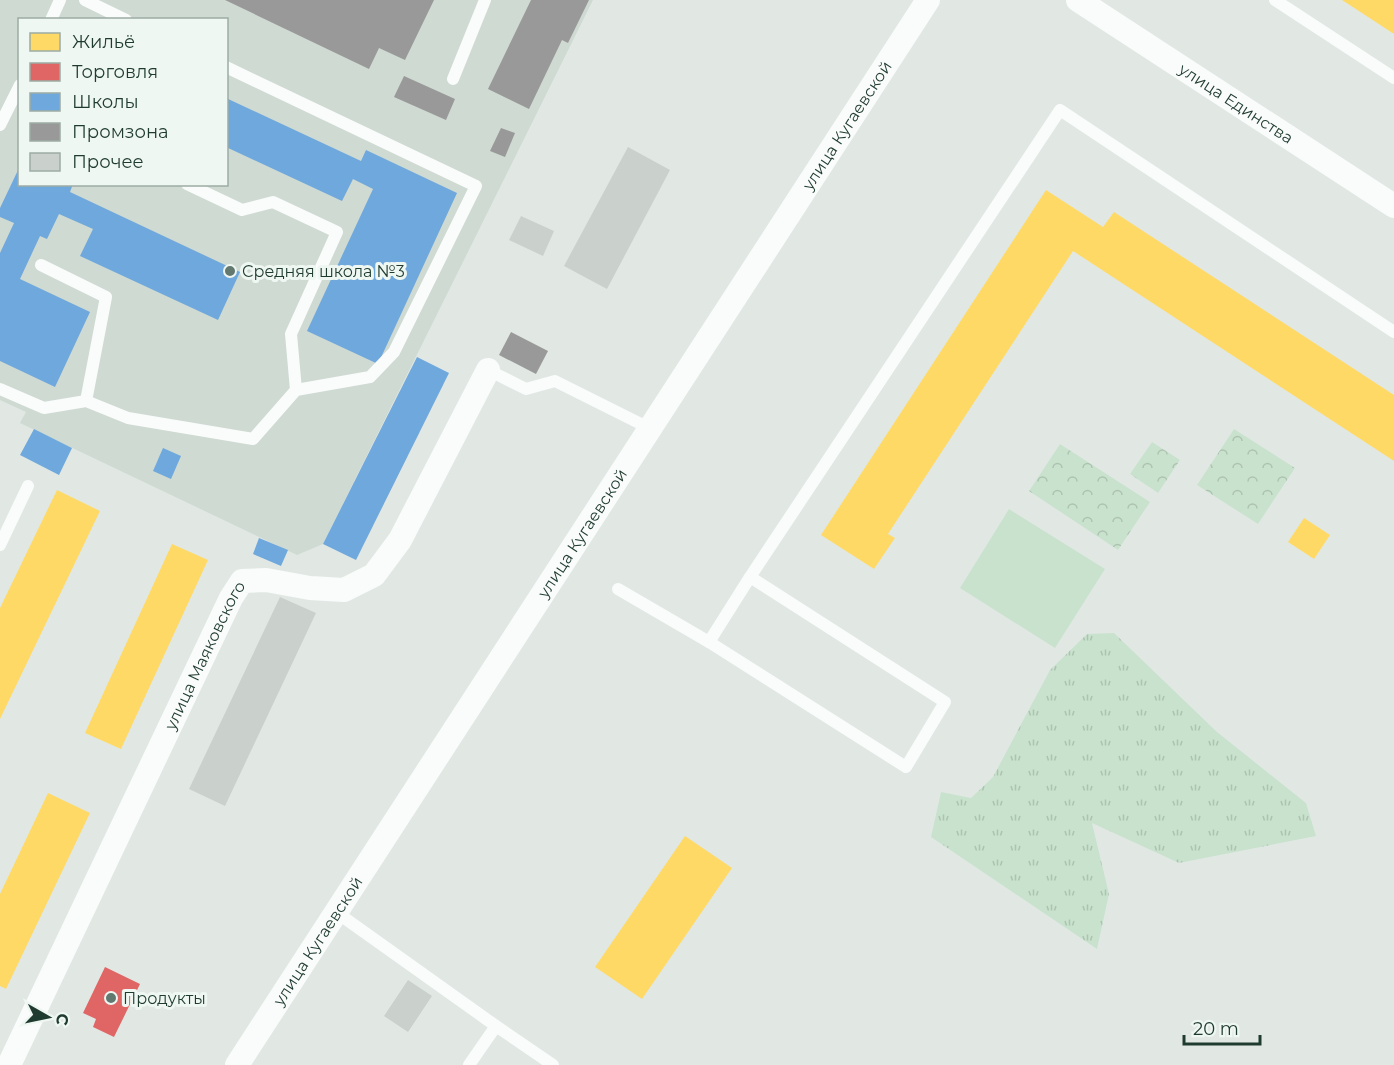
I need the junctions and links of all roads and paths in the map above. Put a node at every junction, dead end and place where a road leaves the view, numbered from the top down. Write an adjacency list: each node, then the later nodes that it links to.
1 (60, 0): 7 (lane)
2 (85, 0): 8 (lane)
3 (485, 0): 11 (lane)
4 (928, 0): 22 (street, улица Кугаевской)
5 (1078, 0): 15 (street, улица Единства)
6 (1275, 0): 10 (lane)
7 (52, 18)
8 (122, 18)
9 (228, 68): 20 (lane)
10 (1394, 78)
11 (453, 79)
12 (18, 88): 13 (lane)
13 (0, 125)
14 (190, 186): 20 (lane)
15 (1394, 206)
16 (41, 265): 21 (lane)
17 (1394, 333): 25 (lane)
18 (488, 370): 22 (lane); 30 (street, улица Маяковского)
19 (0, 389): 21 (lane)
20 (296, 390): 21 (lane)
21 (86, 401)
22 (651, 429): 28 (street, улица Кугаевской)
23 (28, 486): 24 (lane)
24 (0, 545)
25 (750, 577): 27 (lane); 27 (lane)
26 (618, 589): 27 (lane)
27 (709, 642)
28 (336, 912): 29 (lane); 31 (street, улица Кугаевской)
29 (496, 1026): 32 (lane); 33 (lane)
30 (9, 1065)
31 (237, 1065)
32 (469, 1065)
33 (553, 1065)

